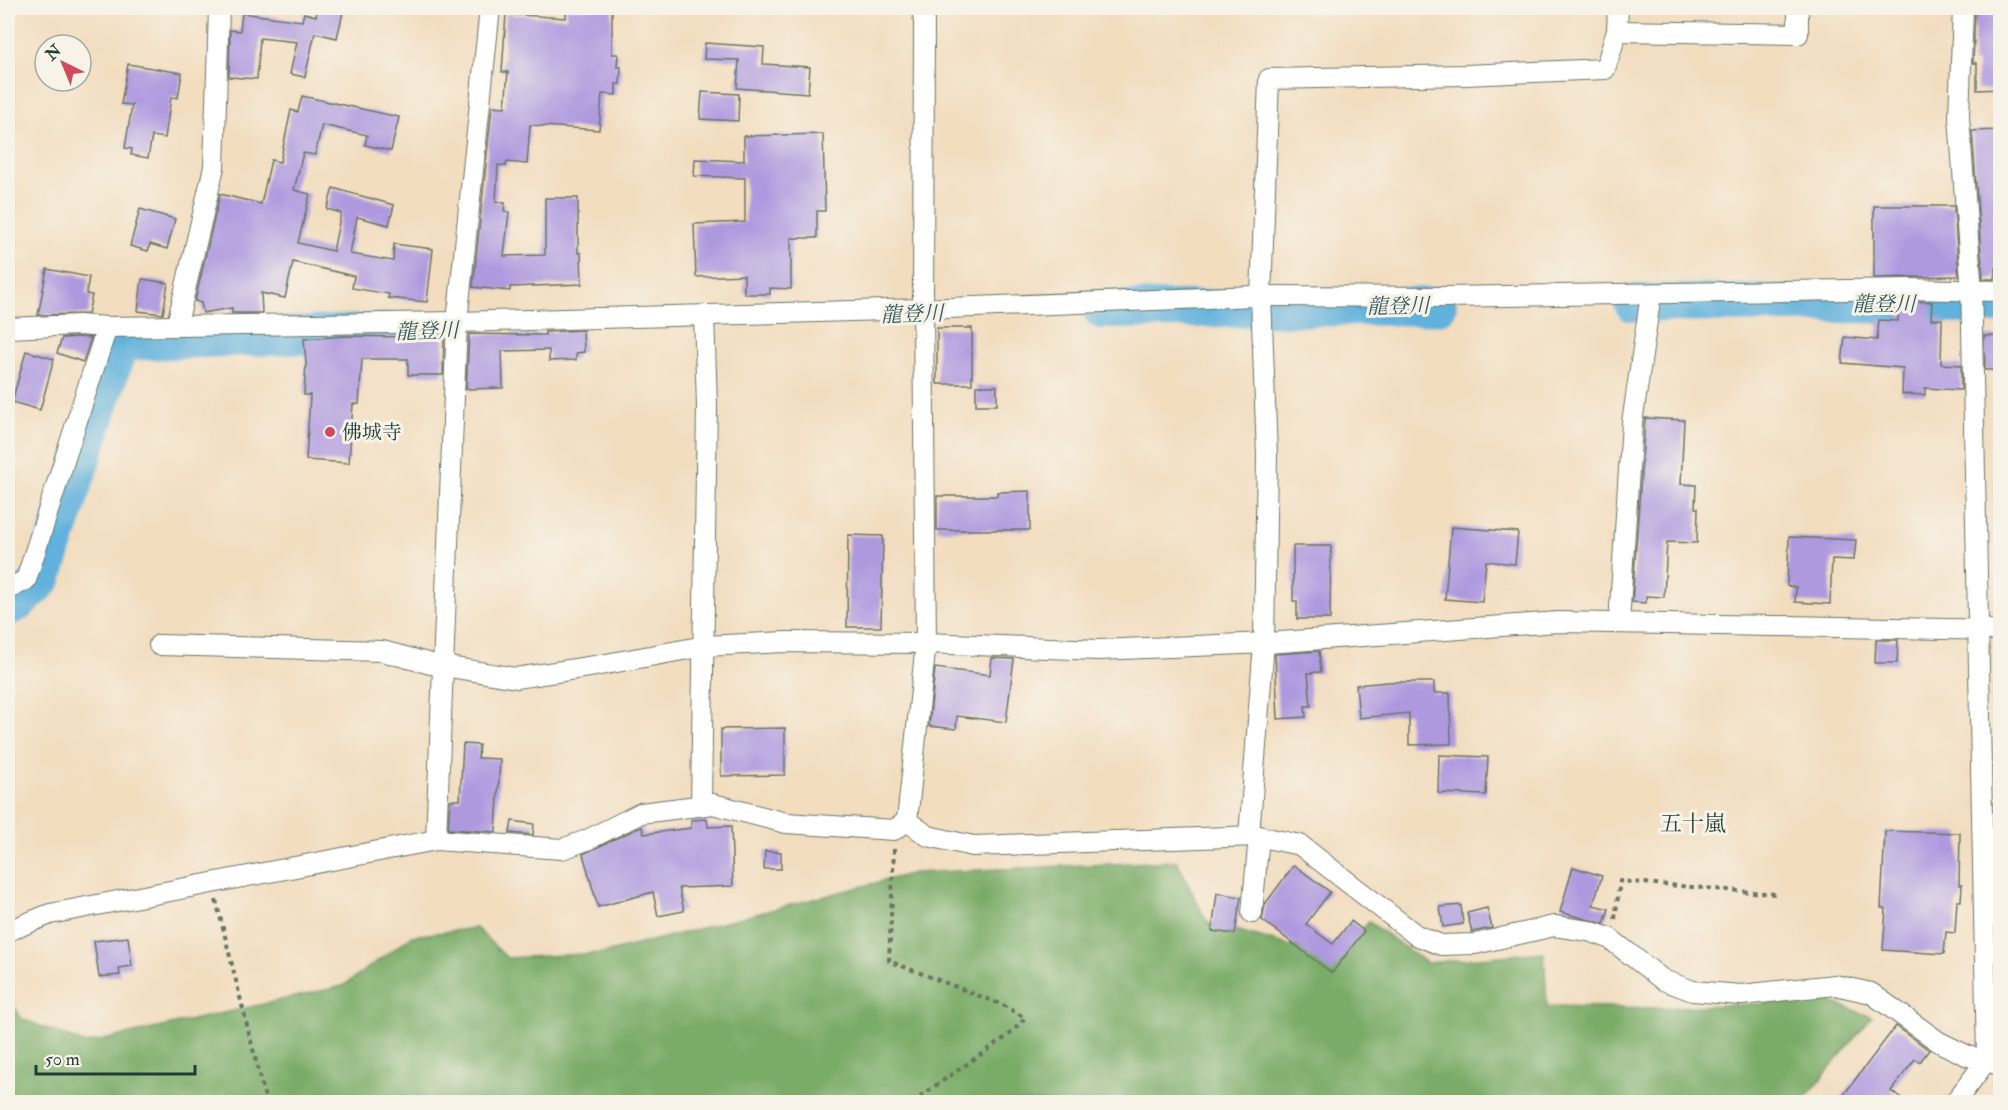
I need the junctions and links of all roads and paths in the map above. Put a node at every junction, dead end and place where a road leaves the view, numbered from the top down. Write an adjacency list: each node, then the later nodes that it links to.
1 (219, 8): 15 (street)
2 (490, 8): 14 (street)
3 (922, 8): 12 (street)
4 (1618, 8): 7 (street)
5 (1798, 8): 7 (street)
6 (1963, 8): 8 (street)
7 (1617, 30): 11 (street)
8 (1971, 291): 9 (street); 10 (street); 20 (street)
9 (2001, 291)
10 (1651, 294): 11 (street); 19 (street)
11 (1261, 297): 12 (street); 23 (street)
12 (923, 309): 13 (street); 22 (street)
13 (704, 316): 14 (street); 25 (street)
14 (457, 322): 15 (street); 26 (street)
15 (177, 324): 16 (street)
16 (107, 327): 17 (street); 18 (street)
17 (8, 328)
18 (8, 589)
19 (1619, 623): 20 (street); 23 (street)
20 (1980, 629): 21 (street); 36 (street)
21 (2001, 630)
22 (926, 643): 23 (street); 25 (street); 28 (street)
23 (1264, 643): 29 (street)
24 (159, 645): 26 (street)
25 (705, 646): 26 (street); 27 (street)
26 (443, 664): 30 (street)
27 (702, 806): 28 (street); 30 (street)
28 (901, 826): 29 (street); 39 (path)
29 (1254, 836): 33 (street); 35 (street)
30 (436, 840): 31 (street)
31 (211, 882): 34 (street); 38 (path)
32 (1774, 894): 35 (path)
33 (1252, 913)
34 (8, 931)
35 (1612, 940): 37 (street)
36 (1993, 972): 37 (street)
37 (1994, 1063): 40 (street)
38 (266, 1102)
39 (912, 1102)
40 (1955, 1102)

